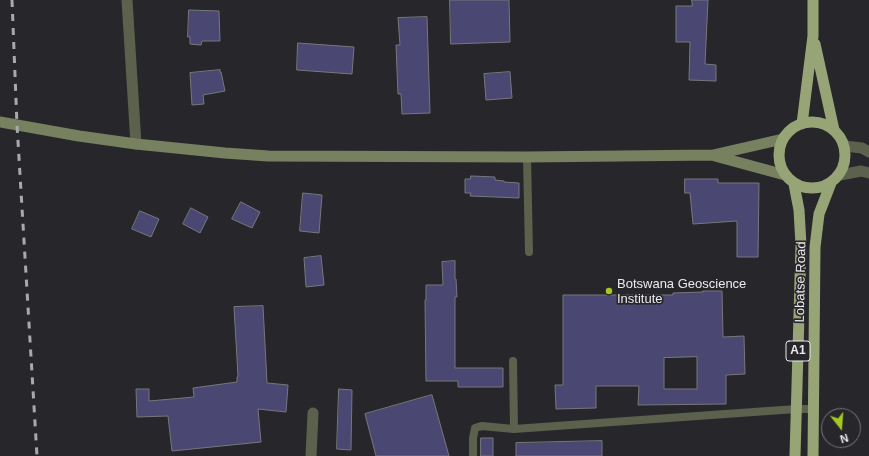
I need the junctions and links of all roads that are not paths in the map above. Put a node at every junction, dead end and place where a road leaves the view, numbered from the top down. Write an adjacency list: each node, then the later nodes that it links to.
1 (127, 0): 8 (street)
2 (813, 0): 3 (highway)
3 (813, 36): 5 (highway); 6 (highway)
4 (0, 122): 8 (main road)
5 (802, 124): 6 (highway); 7 (highway)
6 (834, 130): 9 (highway)
7 (783, 139): 11 (main road); 14 (highway)
8 (136, 144): 12 (main road)
9 (844, 146): 10 (street); 15 (highway)
10 (869, 152)
11 (713, 155): 12 (main road); 14 (main road)
12 (527, 157): 18 (lane)
13 (869, 173): 15 (street)
14 (785, 175): 17 (highway)
15 (840, 175): 16 (highway, Lobatse Road / A1)
16 (831, 183): 17 (highway, Lobatse Road / A1); 21 (highway, Lobatse Road / A1)
17 (794, 184): 20 (highway, Lobatse Road / A1)
18 (529, 252)
19 (513, 362): 23 (lane)
20 (796, 409): 21 (lane); 23 (lane); 26 (highway, Lobatse Road / A1)
21 (814, 409): 27 (highway, Lobatse Road / A1)
22 (312, 413): 24 (street)
23 (514, 429): 25 (lane)
24 (311, 456)
25 (473, 456)
26 (794, 456)
27 (813, 456)

